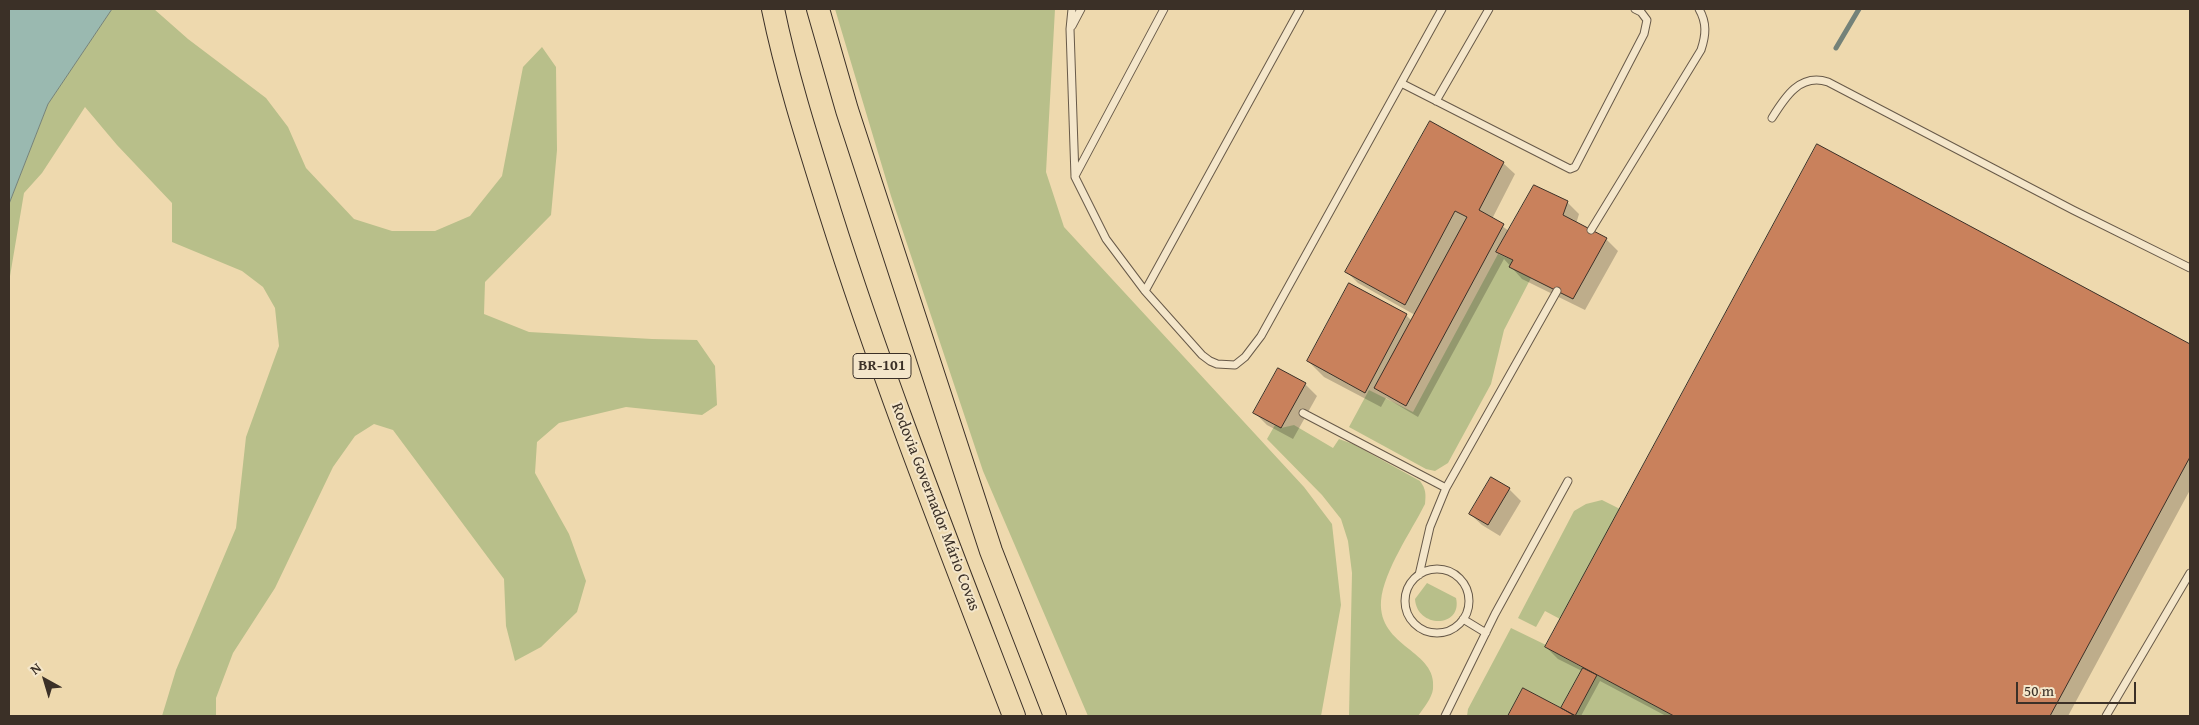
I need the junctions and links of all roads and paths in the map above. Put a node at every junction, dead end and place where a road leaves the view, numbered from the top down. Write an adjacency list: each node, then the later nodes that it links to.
1 (772, 9): 27 (highway, Rodovia Governador Mário Covas / BR-101)
2 (818, 9): 28 (highway, BR-101)
3 (1072, 9): 11 (lane)
4 (1081, 9): 11 (lane)
5 (1164, 9): 15 (lane)
6 (1300, 9): 18 (lane)
7 (1442, 9): 12 (lane)
8 (1489, 9): 13 (lane)
9 (1635, 9): 13 (lane)
10 (1699, 9): 16 (lane)
11 (1070, 29): 15 (lane)
12 (1401, 83): 13 (lane); 18 (lane)
13 (1436, 102)
14 (1772, 118): 17 (lane)
15 (1074, 177): 18 (lane)
16 (1591, 230)
17 (2190, 268)
18 (1145, 291)
19 (1557, 291): 22 (lane)
20 (1303, 413): 22 (lane)
21 (1568, 481): 26 (lane)
22 (1446, 488): 24 (lane)
23 (2190, 573): 30 (lane)
24 (1419, 575): 25 (lane); 25 (lane)
25 (1463, 619): 26 (lane)
26 (1486, 633): 29 (lane)
27 (1014, 716)
28 (1055, 716)
29 (1445, 716)
30 (2106, 716)

